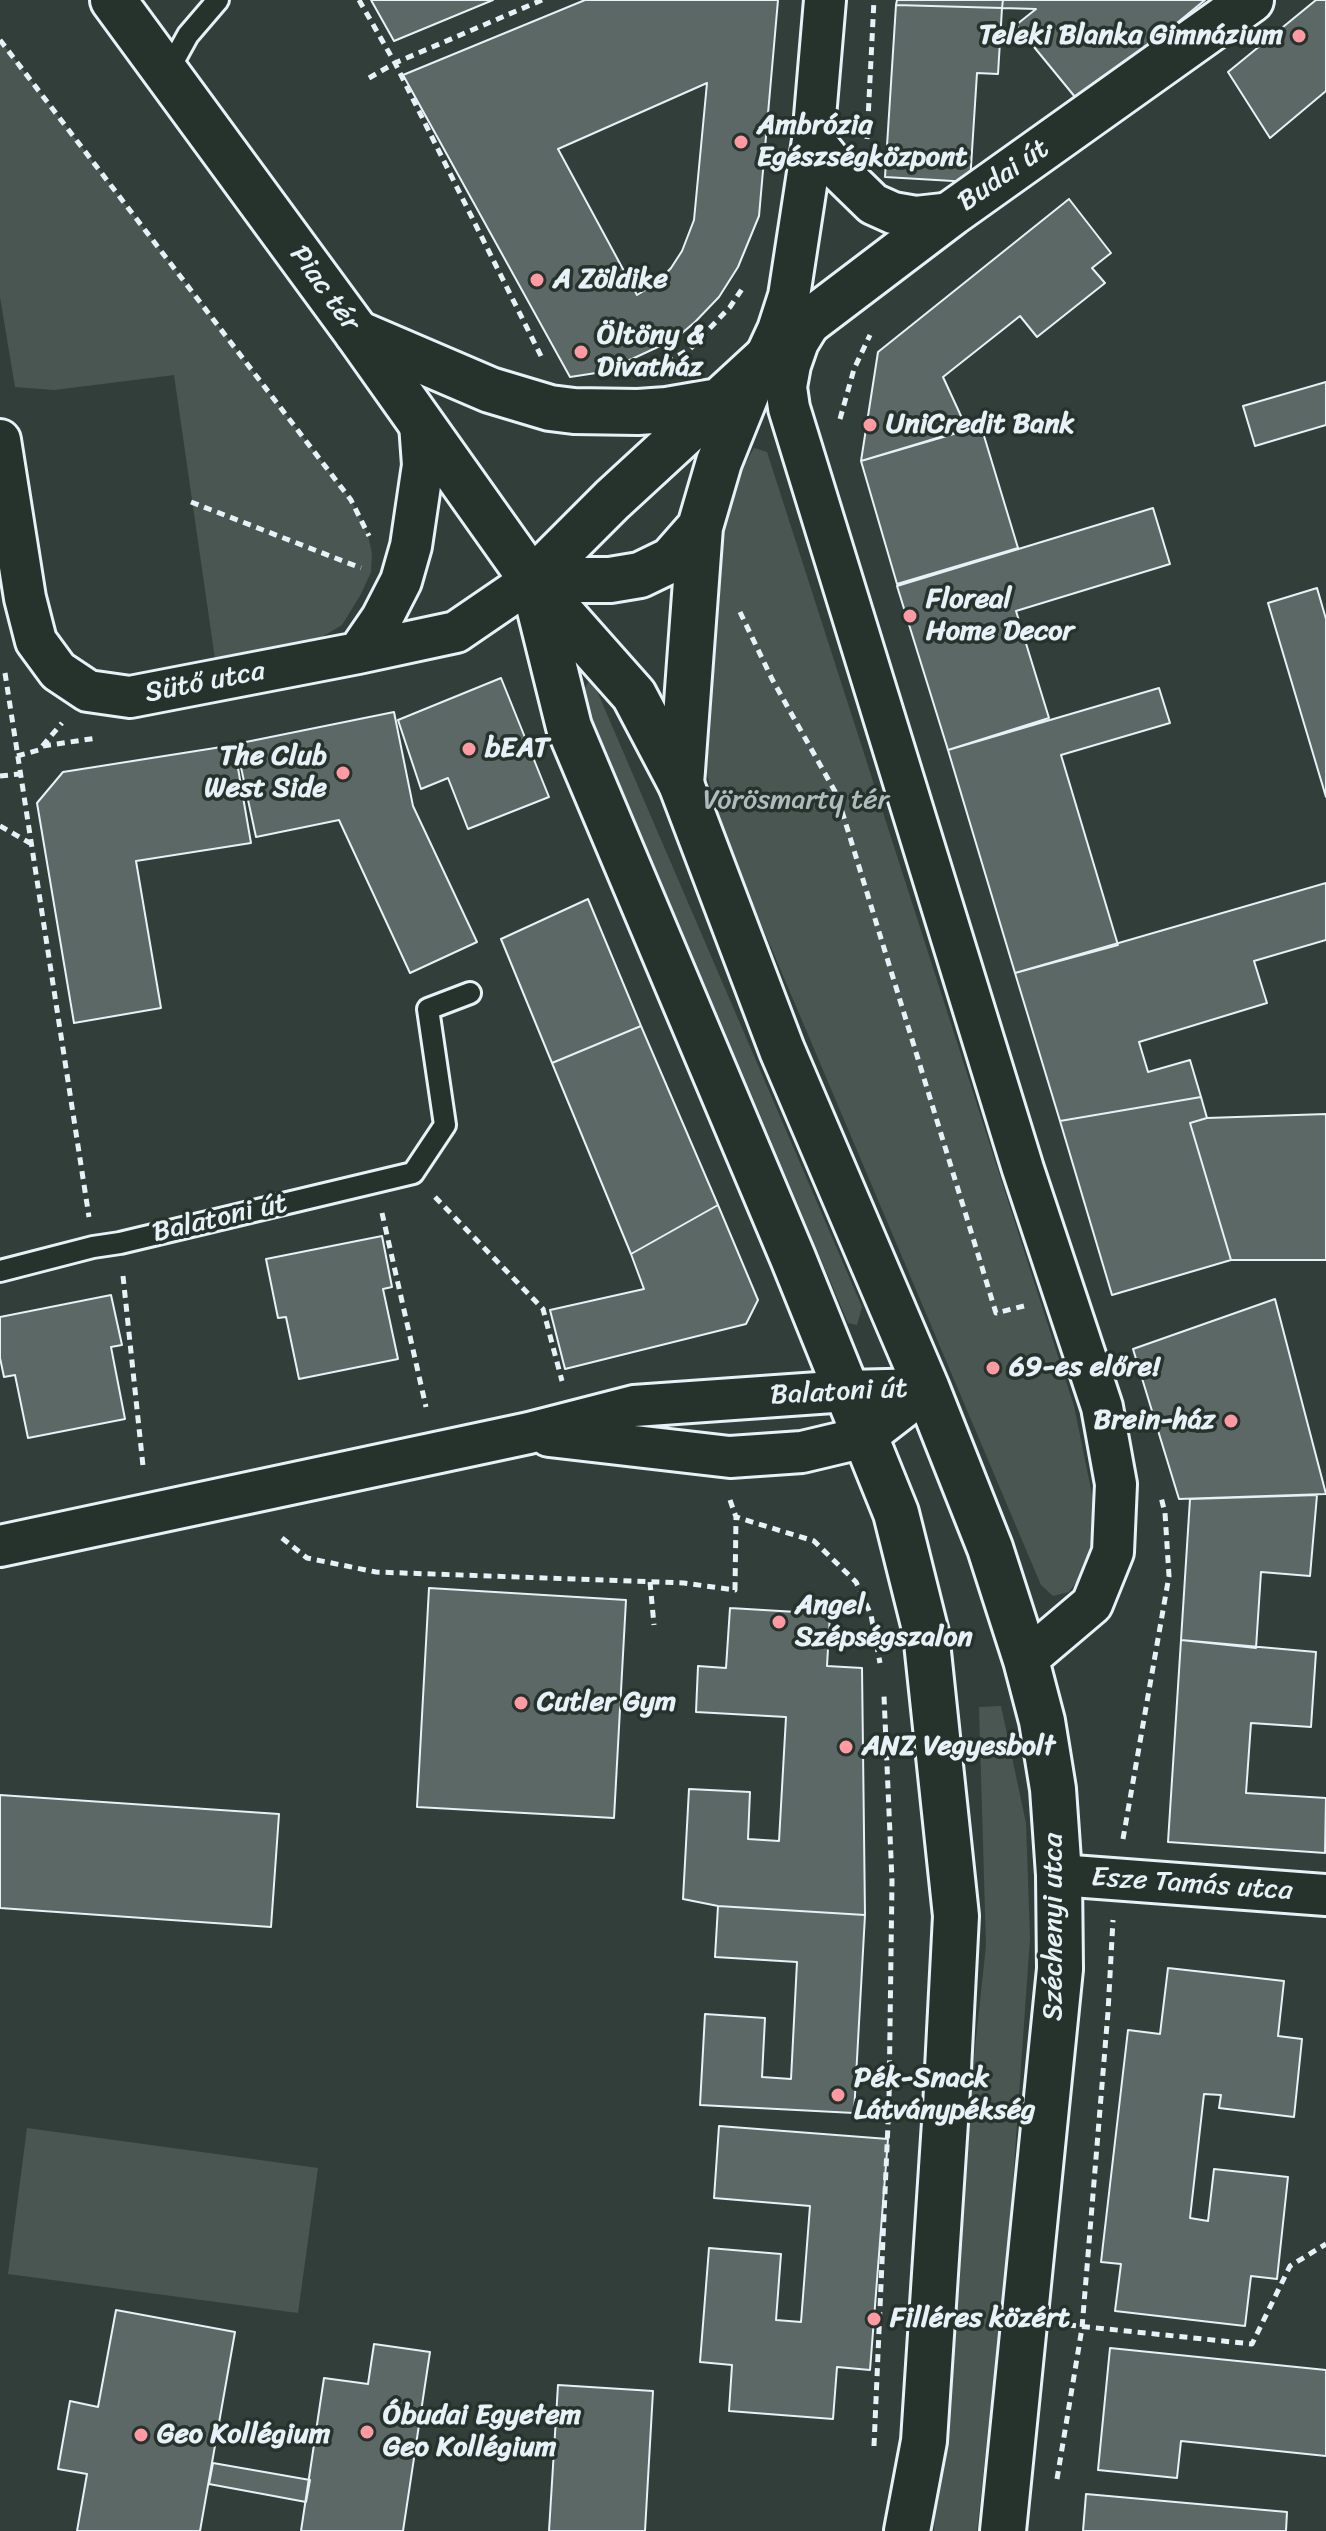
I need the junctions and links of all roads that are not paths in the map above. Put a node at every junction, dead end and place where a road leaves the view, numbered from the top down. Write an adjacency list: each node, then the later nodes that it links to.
1 (113, 0): 5 (main road, Piac tér)
2 (218, 0): 5 (lane)
3 (825, 0): 6 (street)
4 (1251, 0): 7 (main road, Budai út)
5 (167, 73): 9 (main road, Piac tér)
6 (813, 140): 7 (street); 10 (street)
7 (952, 213): 8 (main road, Budai út)
8 (812, 319): 10 (main road, Budai út); 25 (street)
9 (357, 333): 11 (main road); 12 (main road, Piac tér)
10 (764, 361): 11 (main road, Budai út); 14 (main road, Budai út)
11 (719, 401): 15 (main road, Budai út)
12 (420, 424): 15 (main road, Piac tér); 16 (street)
13 (0, 440): 16 (street, Sütő utca)
14 (700, 527): 15 (main road, Budai út); 17 (main road, Budai út)
15 (532, 580): 16 (street, Sütő utca); 17 (main road); 21 (main road)
16 (358, 653)
17 (681, 784): 20 (main road)
18 (470, 993): 19 (lane, Balatoni út)
19 (0, 1271)
20 (927, 1389): 21 (street, Balatoni út); 23 (street, Balatoni út); 25 (main road, Széchenyi utca)
21 (847, 1391): 22 (street, Balatoni út); 23 (main road)
22 (529, 1433): 23 (street, Balatoni út); 24 (street, Balatoni út)
23 (865, 1437): 28 (main road)
24 (0, 1546)
25 (1026, 1660): 26 (main road, Széchenyi utca)
26 (1059, 1875): 27 (street, Esze Tamás utca); 29 (main road, Széchenyi utca)
27 (1326, 1895)
28 (907, 2531)
29 (1003, 2531)

